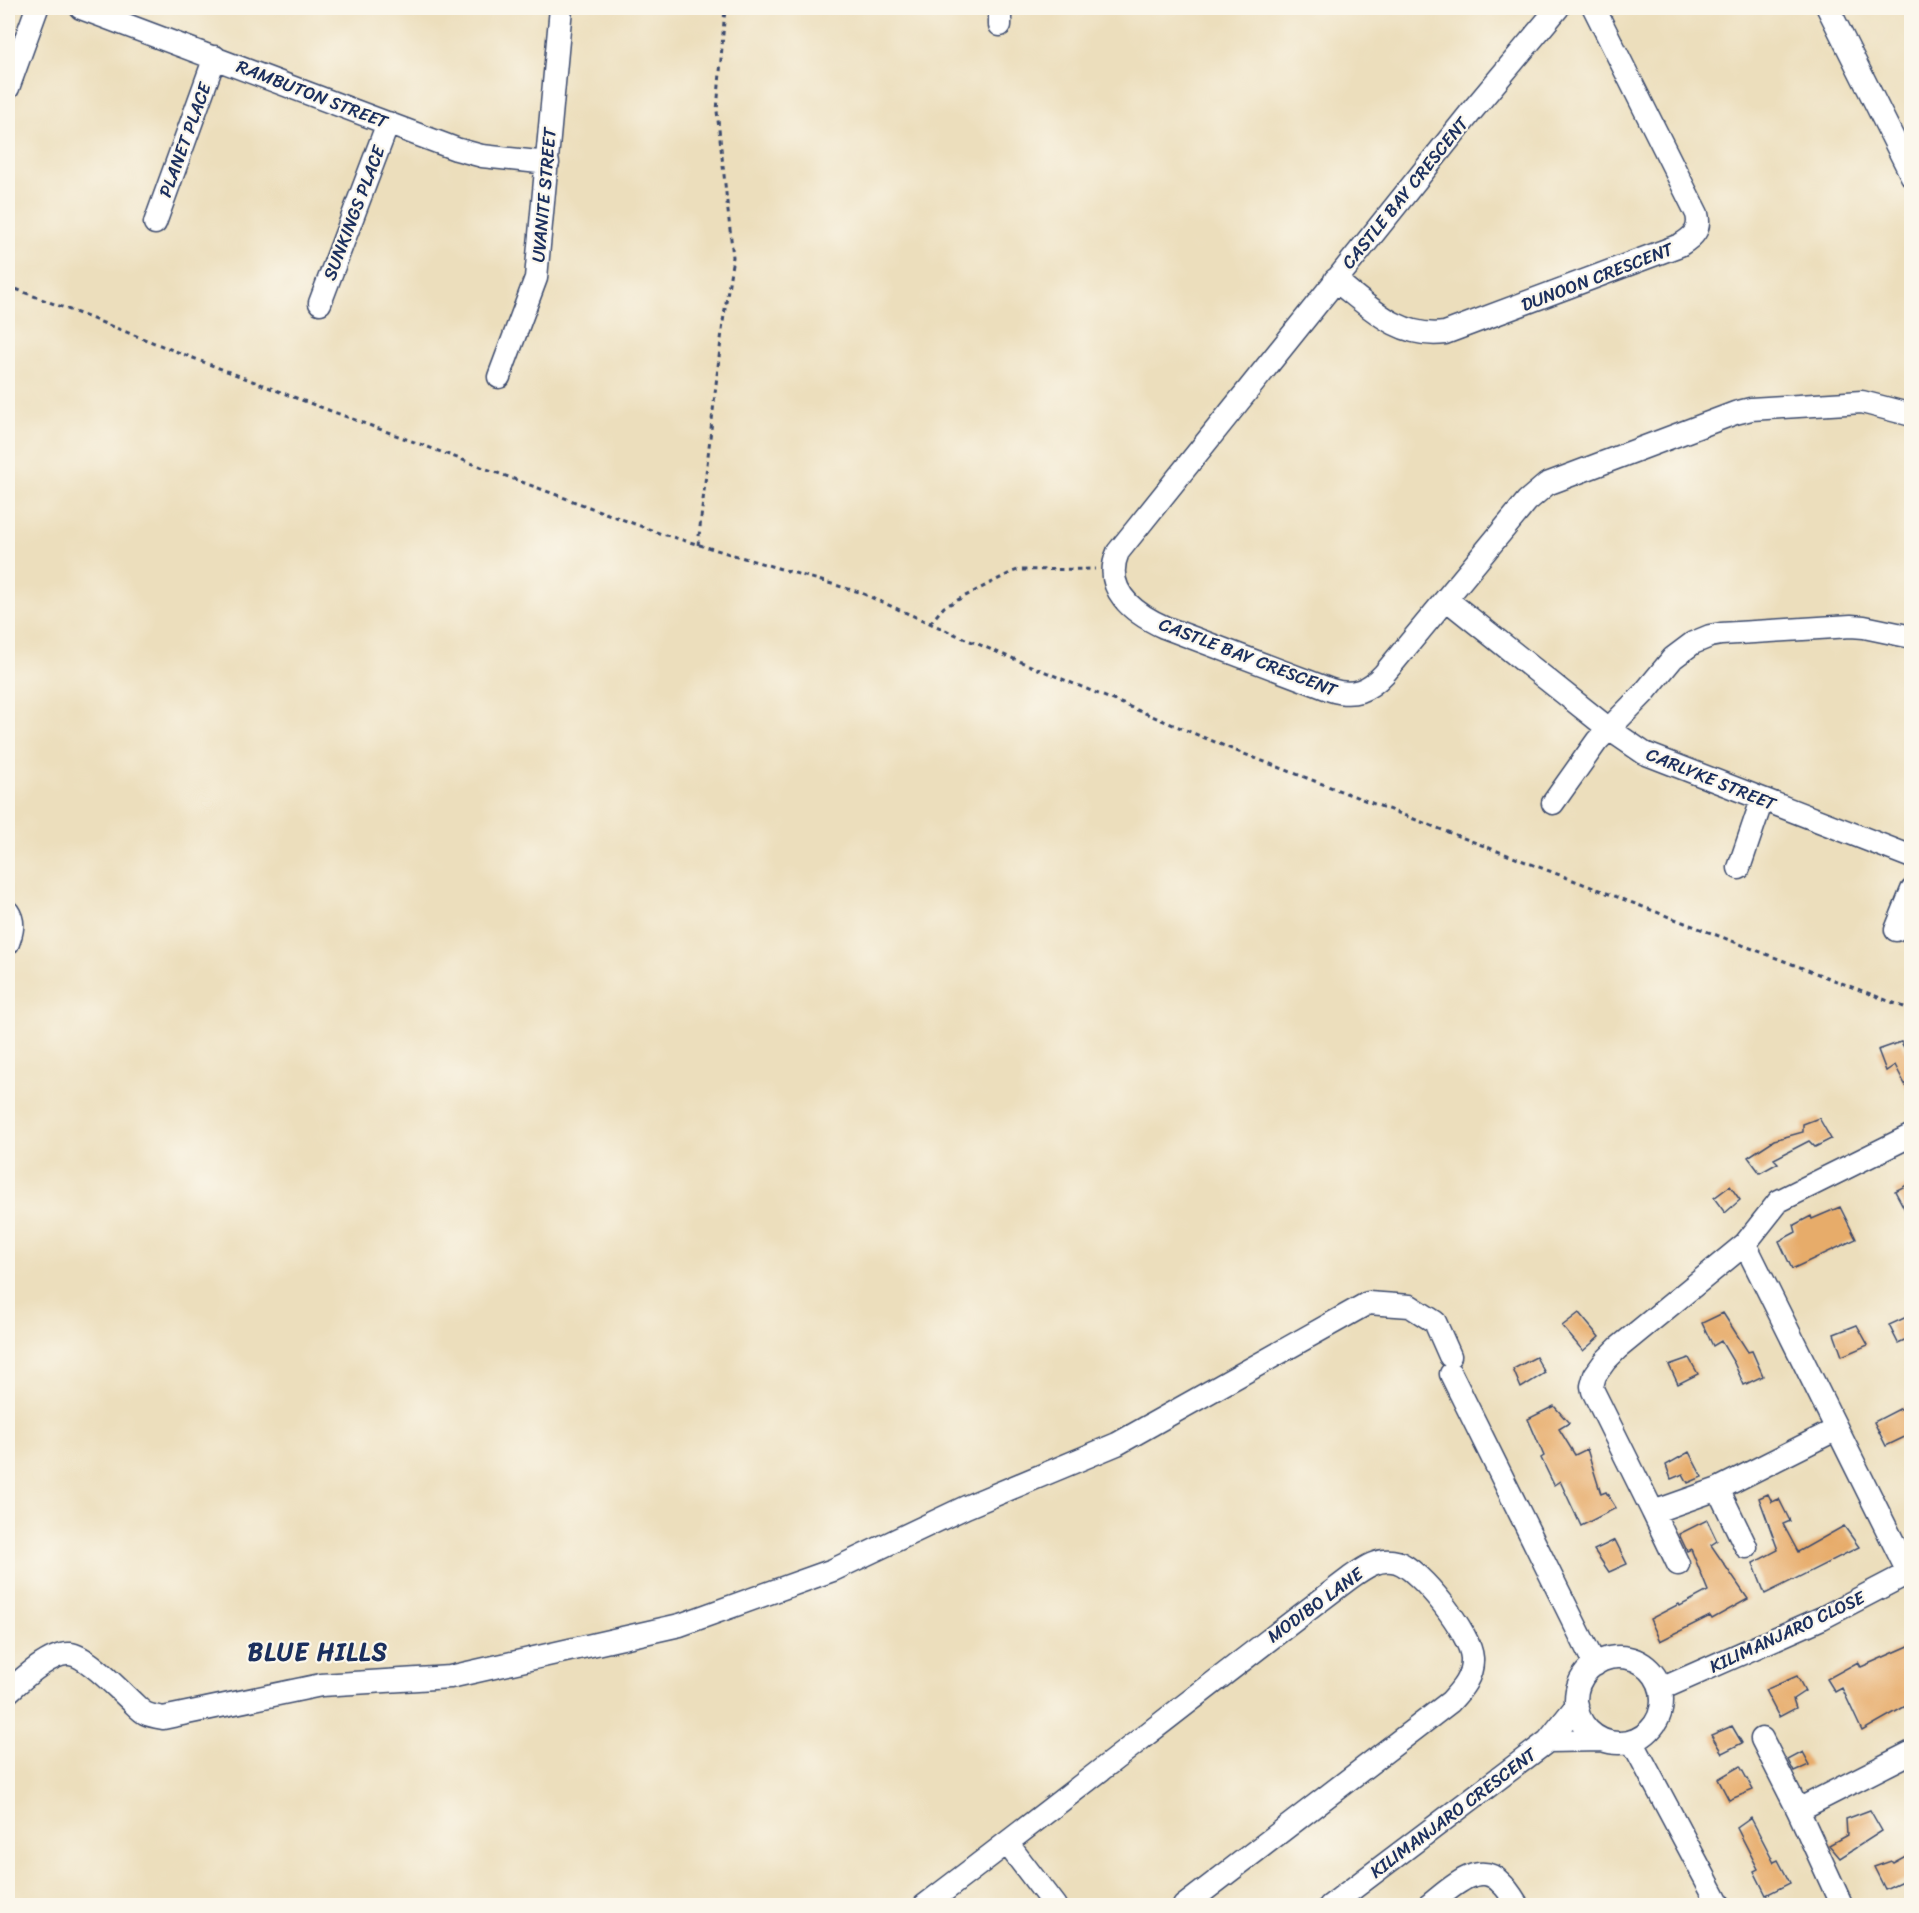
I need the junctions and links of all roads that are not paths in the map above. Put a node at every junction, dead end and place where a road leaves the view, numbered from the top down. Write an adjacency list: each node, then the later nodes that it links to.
1 (37, 8): 8 (street)
2 (81, 8): 7 (street, RAMBUTON STREET)
3 (561, 8): 10 (street, UVANITE STREET)
4 (1558, 8): 13 (street, CASTLE BAY CRESCENT)
5 (1594, 8): 13 (street, DUNOON CRESCENT)
6 (1828, 8): 11 (street)
7 (215, 57): 9 (street, RAMBUTON STREET); 12 (street, PLANET PLACE)
8 (8, 88)
9 (388, 123): 10 (street, RAMBUTON STREET); 14 (street, SUNKINGS PLACE)
10 (548, 163): 15 (street, UVANITE STREET)
11 (1911, 176)
12 (155, 223)
13 (1335, 280): 17 (street, CASTLE BAY CRESCENT)
14 (320, 303)
15 (500, 377)
16 (1911, 415): 17 (street, CASTLE BAY CRESCENT)
17 (1446, 599): 19 (street, CARLYKE STREET)
18 (1911, 637): 19 (street)
19 (1609, 729): 20 (street, CARLYKE STREET); 21 (street)
20 (1762, 800): 22 (street, CARLYKE STREET); 23 (street)
21 (1553, 803)
22 (1911, 857)
23 (1739, 868)
24 (1911, 891): 26 (street)
25 (8, 912): 27 (street)
26 (1896, 930)
27 (8, 943)
28 (1911, 1135): 29 (street)
29 (1745, 1244): 30 (street); 32 (street)
30 (1837, 1429): 31 (street); 35 (street)
31 (1718, 1490): 32 (street); 33 (street)
32 (1653, 1512): 34 (street)
33 (1746, 1547)
34 (1678, 1564)
35 (1910, 1575): 37 (street, KILIMANJARO CLOSE)
36 (1595, 1665): 37 (street); 38 (street); 39 (street)
37 (1661, 1689): 42 (street)
38 (8, 1692)
39 (1577, 1705): 41 (street); 43 (street, KILIMANJARO CRESCENT)
40 (1762, 1739): 45 (street)
41 (1602, 1740): 42 (street); 43 (street, KILIMANJARO CRESCENT)
42 (1632, 1741): 53 (street)
43 (1548, 1742): 50 (street, KILIMANJARO CRESCENT)
44 (1911, 1752): 45 (street)
45 (1798, 1810): 54 (street)
46 (1007, 1844): 47 (street, MODIBO LANE); 48 (street); 49 (street, MODIBO LANE)
47 (924, 1905)
48 (1055, 1905)
49 (1184, 1905)
50 (1330, 1905)
51 (1428, 1905): 52 (street)
52 (1518, 1905)
53 (1720, 1905)
54 (1842, 1905)

